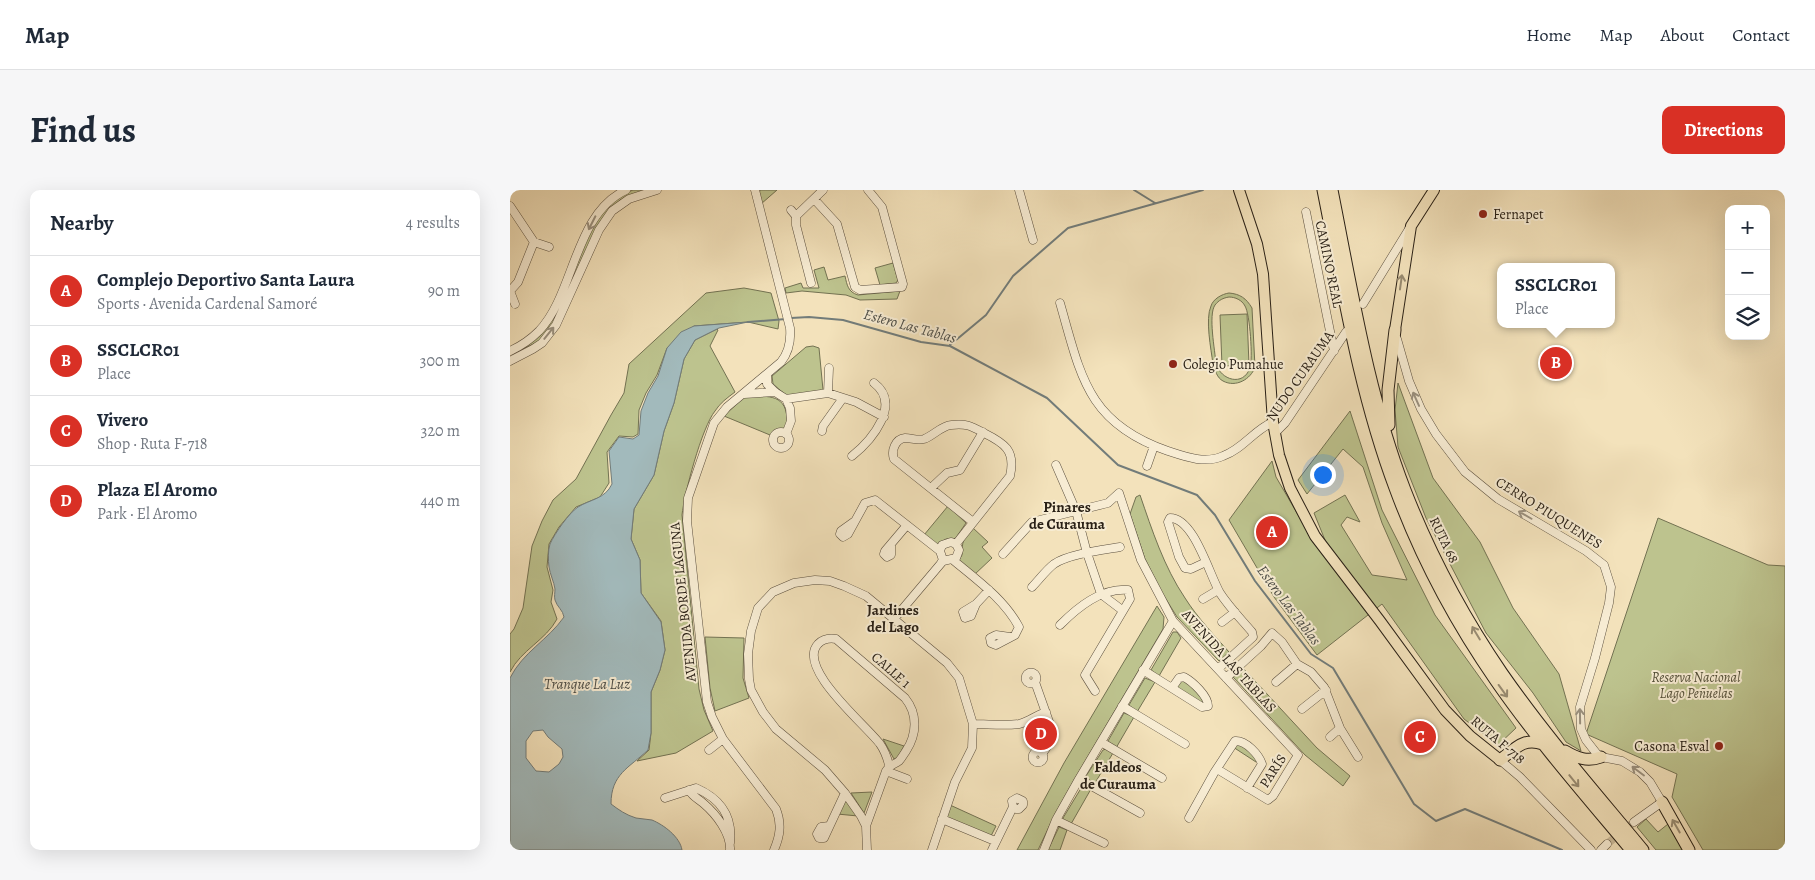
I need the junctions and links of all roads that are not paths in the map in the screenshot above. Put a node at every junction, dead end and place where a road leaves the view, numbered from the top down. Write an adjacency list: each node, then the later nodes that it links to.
1 (626, 190): 26 (street, one-way to 26)
2 (657, 190): 27 (street, one-way to 2)
3 (755, 190): 29 (street, AVENIDA BORDE LAGUNA)
4 (823, 190): 11 (street)
5 (868, 190): 11 (street)
6 (1019, 190): 15 (street)
7 (1239, 190): 39 (main road, RUTA F-718)
8 (1323, 190): 95 (highway, RUTA 68, one-way to 95)
9 (1332, 190): 45 (highway, RUTA 68)
10 (1434, 190): 14 (main road)
11 (814, 199): 18 (street)
12 (510, 206): 16 (street)
13 (1306, 212): 25 (street, CAMINO REAL)
14 (1410, 226): 22 (street); 23 (main road, CERRO PIUQUENES, one-way to 14)
15 (1033, 240)
16 (534, 242): 17 (street); 19 (street)
17 (549, 247)
18 (810, 283)
19 (510, 291): 21 (street)
20 (1060, 302): 44 (street, NUDO CURAUMA)
21 (515, 304)
22 (1363, 304)
23 (1395, 330): 45 (highway); 109 (street, CERRO PIUQUENES, one-way to 23)
24 (1346, 332): 25 (street, NUDO CURAUMA)
25 (1334, 350): 42 (street, NUDO CURAUMA)
26 (510, 351)
27 (510, 361)
28 (828, 368): 35 (street)
29 (766, 375): 30 (street, AVENIDA BORDE LAGUNA); 32 (street)
30 (758, 382): 32 (street); 33 (street, AVENIDA BORDE LAGUNA)
31 (874, 383): 38 (street)
32 (767, 384): 34 (street)
33 (753, 390): 34 (street); 99 (street, AVENIDA BORDE LAGUNA)
34 (775, 392): 37 (street)
35 (828, 393): 36 (street); 37 (street)
36 (844, 398): 38 (street); 40 (street)
37 (786, 399): 43 (street)
38 (884, 417): 46 (street)
39 (1274, 422): 42 (main road, RUTA F-718); 44 (street, NUDO CURAUMA)
40 (822, 431)
41 (983, 432): 49 (street); 49 (street); 54 (street)
42 (1275, 433): 110 (main road, RUTA F-718)
43 (786, 434)
44 (1154, 446): 48 (street)
45 (1393, 454): 104 (highway, RUTA 68, one-way to 45)
46 (852, 456)
47 (1056, 465): 52 (street)
48 (1147, 466)
49 (931, 488): 54 (street)
50 (1108, 503): 51 (street); 51 (street, AVENIDA LAS TABLAS); 52 (street)
51 (1124, 506): 76 (street, AVENIDA LAS TABLAS)
52 (1076, 511): 62 (street); 63 (street)
53 (855, 521): 55 (street)
54 (973, 522): 58 (street)
55 (907, 525): 59 (street); 61 (street)
56 (1190, 534): 57 (street); 57 (street); 65 (street)
57 (1174, 540): 65 (street)
58 (956, 544): 61 (street); 64 (street)
59 (891, 545)
60 (1120, 547): 62 (street)
61 (940, 551): 66 (street)
62 (1087, 553): 67 (street); 70 (street)
63 (1003, 554)
64 (953, 560): 66 (street); 68 (street)
65 (1206, 562): 69 (street)
66 (941, 563): 75 (street)
67 (1032, 588)
68 (989, 590): 72 (street); 79 (street)
69 (1218, 590): 71 (street); 74 (street)
70 (1101, 594): 73 (street); 73 (street); 78 (street)
71 (1203, 599)
72 (976, 604)
73 (1122, 610): 88 (street)
74 (1235, 612): 77 (street); 81 (street)
75 (894, 619): 96 (street); 117 (street)
76 (1173, 620): 81 (street, AVENIDA LAS TABLAS); 82 (street)
77 (1222, 622)
78 (1060, 624)
79 (1010, 637)
80 (1297, 664): 83 (street); 85 (street); 87 (street)
81 (1218, 669): 83 (street, AVENIDA LAS TABLAS)
82 (1143, 670): 86 (street); 90 (street)
83 (1226, 678): 107 (street, AVENIDA LAS TABLAS)
84 (1034, 682): 93 (street)
85 (1276, 682)
86 (1172, 688): 91 (street); 91 (street)
87 (1326, 690): 92 (street); 97 (street)
88 (1095, 691)
89 (1216, 698): 91 (street)
90 (1122, 706): 100 (street); 102 (street)
91 (1207, 706): 94 (street)
92 (1302, 709)
93 (1046, 714): 96 (street); 106 (street)
94 (1204, 717)
95 (1524, 718): 101 (highway); 103 (highway, RUTA 68)
96 (974, 724): 123 (street)
97 (1340, 728): 98 (street); 108 (street)
98 (1330, 737)
99 (723, 739): 105 (street); 131 (street, AVENIDA BORDE LAGUNA)
100 (1100, 742): 113 (street); 115 (street)
101 (1523, 742): 103 (highway); 110 (highway)
102 (1185, 744)
103 (1543, 744): 137 (highway, RUTA 68, one-way to 137)
104 (1559, 747): 109 (highway); 138 (highway, RUTA 68)
105 (708, 750)
106 (1042, 754)
107 (1298, 755): 116 (street, PARÍS)
108 (1358, 757)
109 (1601, 758): 119 (street, one-way to 109)
110 (1500, 760): 136 (street, RUTA F-718)
111 (888, 768): 111 (street, CALLE 1); 114 (street); 127 (street, CALLE 1)
112 (1217, 770): 116 (street); 116 (street); 122 (street)
113 (1162, 778)
114 (907, 779)
115 (1079, 779): 121 (street); 124 (street)
116 (1247, 788)
117 (845, 793): 126 (street); 127 (street)
118 (665, 798): 130 (street)
119 (1662, 802): 125 (street); 139 (highway, one-way to 119)
120 (1013, 806): 128 (street)
121 (1140, 812)
122 (1189, 818)
123 (942, 819): 128 (street); 133 (street)
124 (1056, 820): 129 (street); 135 (street)
125 (1634, 822)
126 (830, 826)
127 (866, 826): 132 (street)
128 (995, 841): 134 (street)
129 (1104, 843)
130 (730, 846)
131 (775, 849)
132 (867, 850)
133 (932, 850)
134 (992, 850)
135 (1044, 850)
136 (1591, 850)
137 (1630, 850)
138 (1643, 850)
139 (1689, 850)

